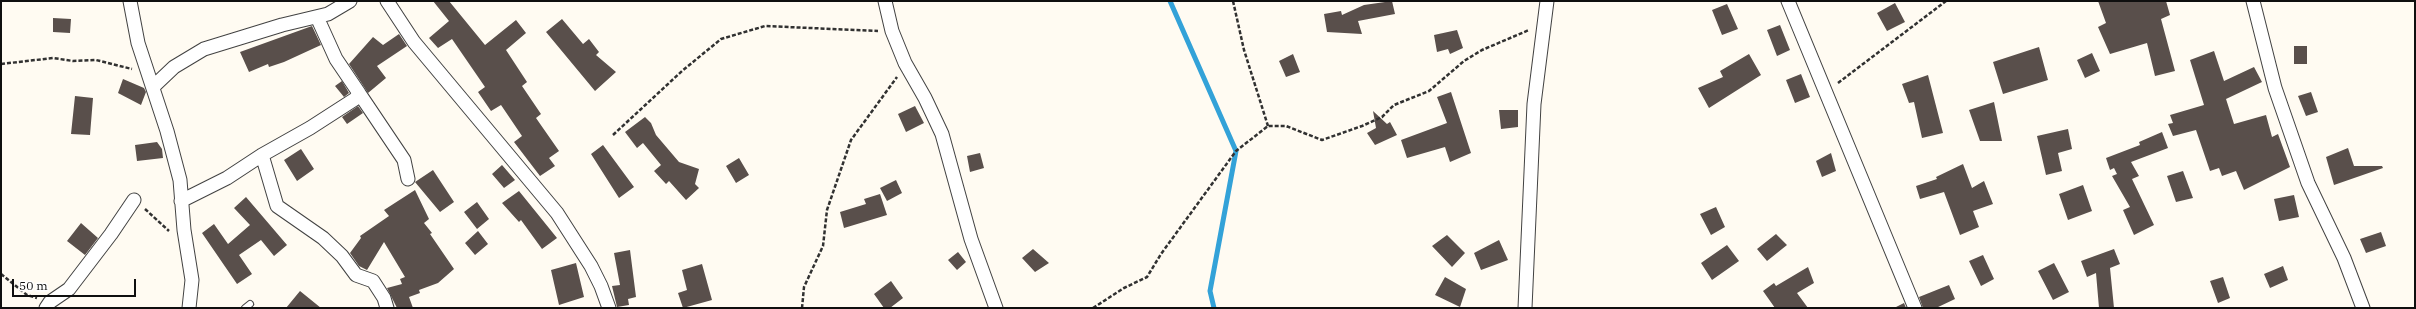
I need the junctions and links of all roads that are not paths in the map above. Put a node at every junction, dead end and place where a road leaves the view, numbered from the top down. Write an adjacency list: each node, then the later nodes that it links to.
1 (130, 1): 9 (street)
2 (350, 1): 8 (street)
3 (387, 1): 18 (street)
4 (885, 1): 19 (street)
5 (1547, 1): 20 (street)
6 (1788, 1): 21 (street)
7 (2254, 1): 22 (street)
8 (317, 17): 9 (street); 10 (street)
9 (154, 86): 14 (street)
10 (359, 93): 11 (street); 12 (street)
11 (262, 155): 14 (street); 17 (street)
12 (408, 179)
13 (134, 200): 15 (street)
14 (181, 201): 16 (street)
15 (48, 305)
16 (189, 308)
17 (387, 308)
18 (609, 308)
19 (996, 308)
20 (1525, 308)
21 (1915, 308)
22 (2363, 308)

